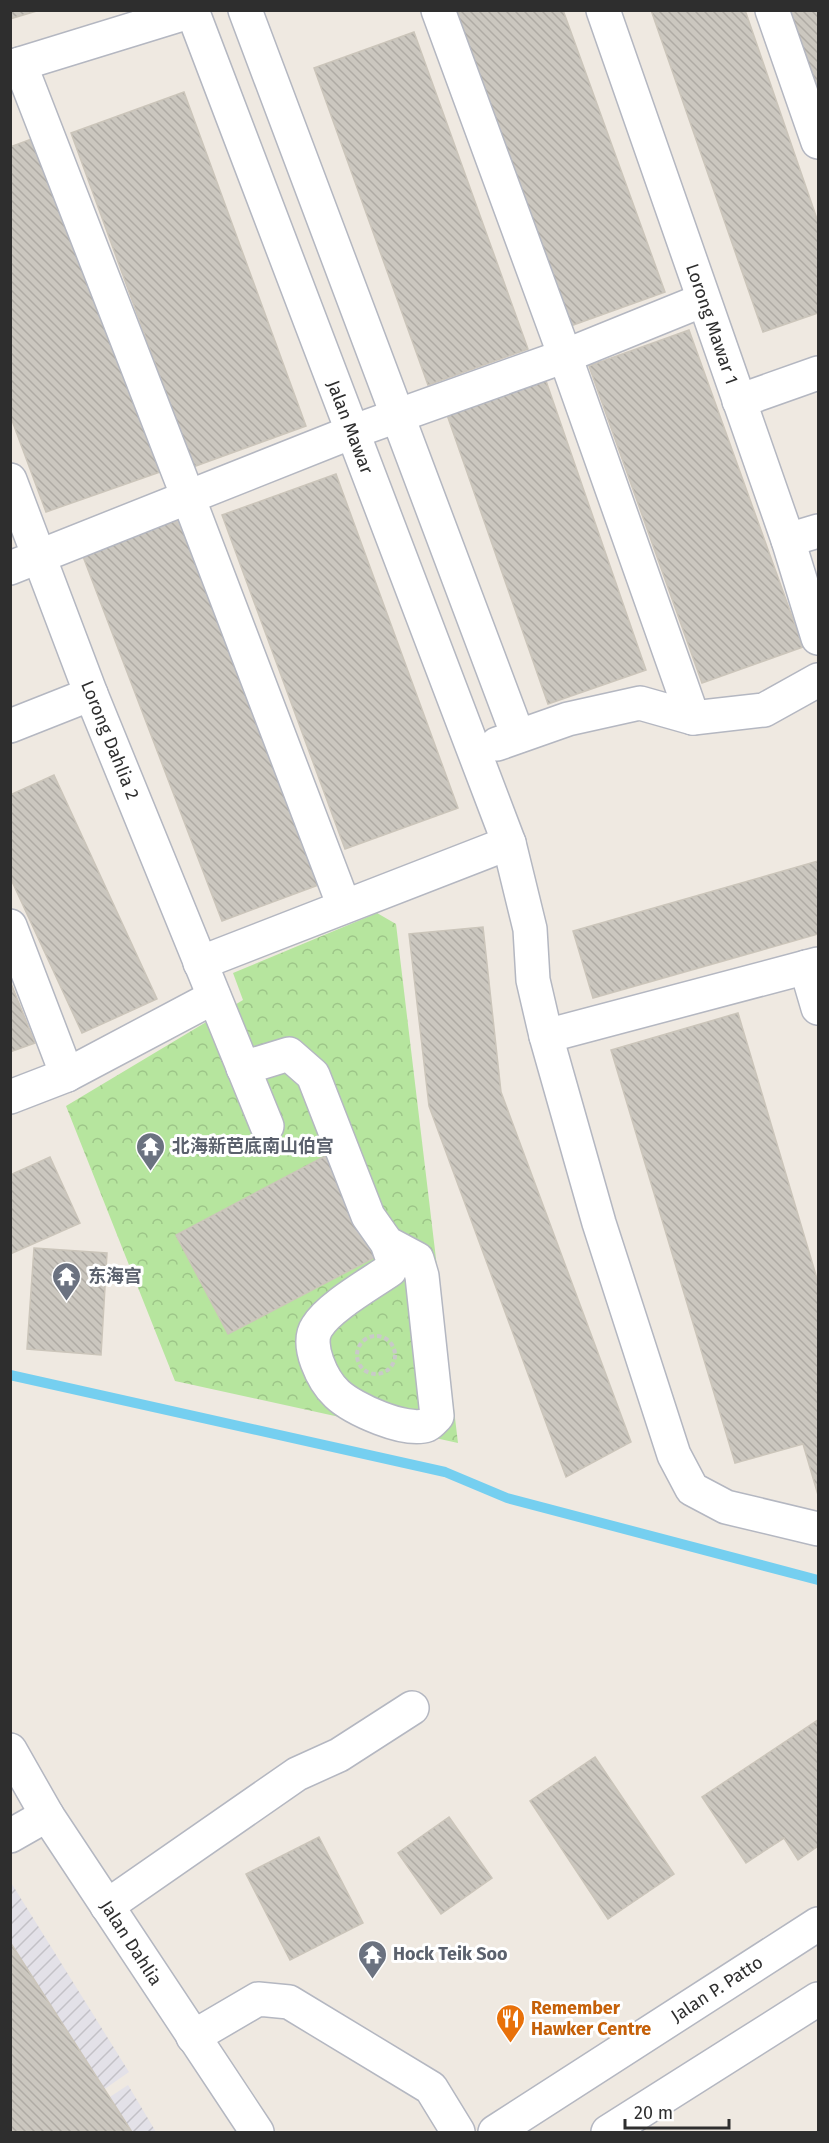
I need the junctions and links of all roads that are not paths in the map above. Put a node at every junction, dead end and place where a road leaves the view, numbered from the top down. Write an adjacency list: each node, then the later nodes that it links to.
1 (229, 10): 6 (street)
2 (245, 10): 13 (street)
3 (438, 10): 10 (street)
4 (603, 10): 9 (street, Lorong Mawar 1)
5 (772, 10): 8 (street)
6 (193, 14): 7 (street); 14 (street, Jalan Mawar)
7 (15, 66): 16 (street)
8 (819, 142)
9 (703, 300): 10 (street); 12 (street, Lorong Mawar 1)
10 (565, 356): 13 (street); 22 (street)
11 (819, 373): 12 (street)
12 (739, 401): 17 (street, Lorong Mawar 1)
13 (397, 416): 14 (street); 24 (street)
14 (352, 432): 16 (street); 25 (street, Jalan Mawar)
15 (10, 480): 18 (street, Lorong Dahlia 2)
16 (188, 497): 18 (street); 27 (street)
17 (803, 536): 19 (street, Lorong Mawar 1)
18 (25, 562): 21 (street, Lorong Dahlia 2)
19 (819, 638)
20 (819, 680): 22 (street)
21 (91, 694): 23 (street); 29 (street, Lorong Dahlia 2)
22 (693, 718): 24 (street)
23 (10, 726)
24 (518, 736): 25 (street)
25 (474, 752): 26 (street, Jalan Mawar)
26 (508, 843): 27 (street); 33 (street, Jalan Mawar)
27 (344, 906): 29 (street)
28 (10, 926): 35 (street)
29 (200, 963): 31 (street, Lorong Dahlia 2)
30 (813, 965): 32 (street); 33 (street)
31 (214, 998): 34 (street, Lorong Dahlia 2); 35 (street)
32 (819, 1008)
33 (546, 1036): 39 (street, Jalan Mawar)
34 (243, 1068): 37 (street, Lorong Dahlia 2); 38 (street)
35 (67, 1076): 36 (street)
36 (10, 1096)
37 (267, 1126)
38 (387, 1243): 38 (street)
39 (819, 1529)
40 (412, 1708): 44 (street)
41 (10, 1750): 42 (street, Jalan Dahlia)
42 (47, 1815): 43 (street); 44 (street, Jalan Dahlia)
43 (10, 1836)
44 (108, 1906): 47 (street, Jalan Dahlia)
45 (819, 1924): 50 (street, Jalan P. Patto)
46 (819, 1999): 51 (street)
47 (193, 2037): 48 (street, Jalan Dahlia); 49 (street)
48 (257, 2133)
49 (458, 2133)
50 (495, 2133)
51 (608, 2133)

